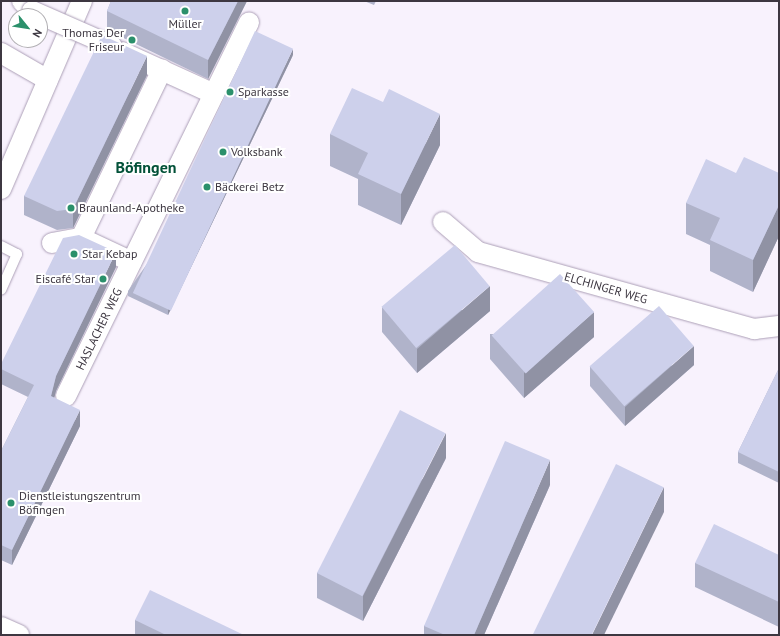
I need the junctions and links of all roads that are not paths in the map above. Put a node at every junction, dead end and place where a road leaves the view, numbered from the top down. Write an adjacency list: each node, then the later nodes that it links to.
1 (82, 1): 6 (street)
2 (27, 6): 5 (street, bridge)
3 (249, 22): 7 (street, HASLACHER WEG)
4 (1, 53): 6 (street)
5 (162, 70): 7 (street); 10 (street)
6 (48, 80): 8 (street)
7 (214, 94): 13 (street, HASLACHER WEG)
8 (1, 190)
9 (443, 222): 15 (street, ELCHINGER WEG)
10 (81, 238): 11 (street); 13 (street)
11 (52, 243)
12 (1, 246): 14 (lane)
13 (132, 262): 16 (street, HASLACHER WEG)
14 (1, 290)
15 (779, 326)
16 (66, 396)
17 (1, 627): 18 (street)
18 (19, 635)

